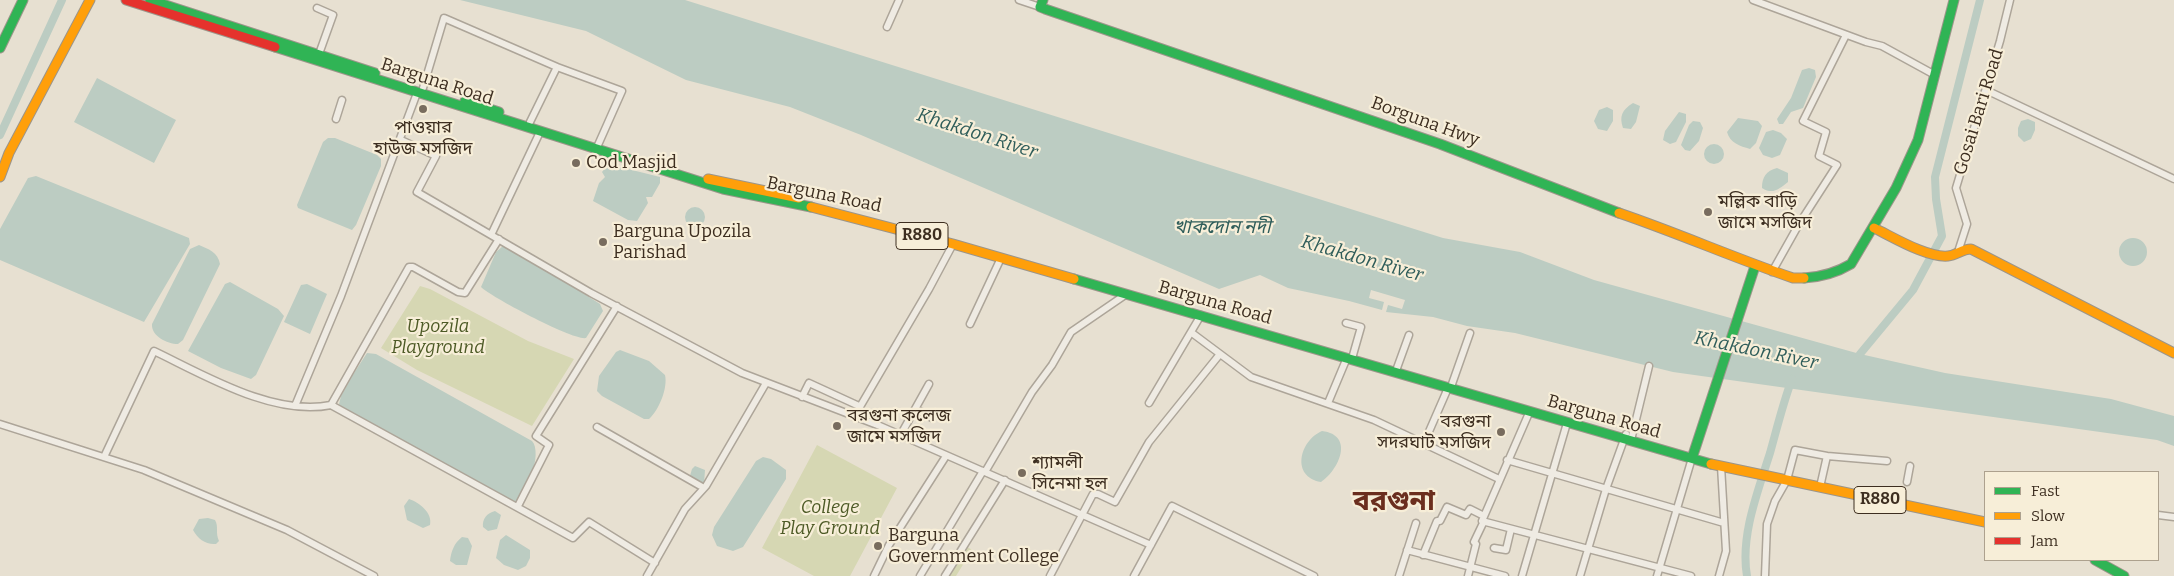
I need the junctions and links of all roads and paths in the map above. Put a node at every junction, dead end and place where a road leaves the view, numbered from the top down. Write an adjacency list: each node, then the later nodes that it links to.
1 (23, 0): 14 (main road)
2 (90, 0): 26 (main road)
3 (126, 0): 19 (main road, Barguna Road / R880)
4 (150, 0): 15 (main road, Barguna Road / R880)
5 (900, 0): 12 (street)
6 (1019, 0): 10 (street)
7 (1753, 0): 13 (street)
8 (1954, 0): 17 (main road, Borguna Hwy)
9 (2010, 0): 18 (street, Gosai Bari Road)
10 (1042, 4): 34 (main road, Borguna Hwy)
11 (317, 8): 15 (street)
12 (887, 27)
13 (1846, 35): 17 (street); 35 (street)
14 (0, 48)
15 (319, 54): 19 (main road, Barguna Road / R880)
16 (557, 66): 19 (street); 22 (street); 25 (street)
17 (1934, 75): 28 (main road, Borguna Hwy)
18 (1986, 90): 27 (street); 32 (street, Gosai Bari Road)
19 (420, 91): 22 (main road, Barguna Road / R880); 23 (main road, Barguna Road / R880); 24 (street)
20 (342, 100): 21 (street)
21 (336, 119)
22 (530, 122): 25 (main road, Barguna Road / R880)
23 (540, 132): 29 (street); 31 (main road, Barguna Road / R880)
24 (400, 140): 29 (street); 56 (street)
25 (598, 145): 46 (main road, Barguna Road / R880)
26 (0, 177)
27 (2174, 179)
28 (1874, 228): 32 (main road); 35 (main road, Borguna Hwy)
29 (491, 235): 30 (street)
30 (499, 239): 37 (street); 55 (street)
31 (953, 244): 33 (main road, Barguna Road / R880); 57 (street)
32 (1958, 252): 44 (main road)
33 (1001, 258): 36 (main road, Barguna Road / R880); 40 (street)
34 (1755, 266): 35 (main road, Borguna Hwy); 70 (main road)
35 (1772, 272)
36 (1125, 295): 38 (main road, Barguna Road / R880); 76 (street)
37 (617, 306): 49 (street); 85 (street)
38 (1201, 315): 41 (street); 46 (main road, Barguna Road / R880)
39 (1346, 323): 46 (street)
40 (970, 324)
41 (1192, 333): 45 (street); 53 (street)
42 (1470, 333): 51 (street)
43 (1409, 335): 48 (street)
44 (2174, 353)
45 (1220, 354): 54 (street); 87 (street)
46 (1349, 357): 48 (main road, Barguna Road / R880); 51 (main road, Barguna Road / R880); 54 (street)
47 (1649, 366): 66 (street)
48 (1397, 368): 51 (main road, Barguna Road / R880)
49 (766, 383): 52 (street); 83 (street)
50 (929, 384): 58 (street)
51 (1450, 386): 59 (main road, Barguna Road / R880); 66 (main road, Barguna Road / R880); 67 (street)
52 (802, 397): 57 (street); 60 (street)
53 (1149, 402)
54 (1328, 403): 67 (street)
55 (331, 405): 56 (street); 85 (street)
56 (295, 406): 71 (street)
57 (859, 406): 60 (street)
58 (916, 409): 61 (street); 65 (street)
59 (1529, 413): 62 (main road, Barguna Road / R880); 72 (street)
60 (854, 417): 65 (street)
61 (932, 418)
62 (1567, 423): 66 (main road, Barguna Road / R880); 77 (street)
63 (0, 424): 71 (street)
64 (597, 427): 83 (street)
65 (900, 436): 68 (street)
66 (1627, 437): 70 (main road, Barguna Road / R880); 84 (street)
67 (1424, 443): 78 (street)
68 (946, 456): 76 (street); 107 (street)
69 (1827, 456): 73 (street); 80 (street); 82 (street)
70 (1692, 457): 74 (main road, Barguna Road / R880); 86 (street)
71 (104, 458): 105 (street)
72 (1507, 460): 77 (street); 78 (street)
73 (1887, 461)
74 (1721, 466): 80 (main road, Barguna Road / R880); 93 (street)
75 (1910, 466): 81 (street)
76 (984, 472): 79 (street); 108 (street)
77 (1553, 474): 84 (street); 95 (street)
78 (1499, 479): 90 (street)
79 (1005, 480): 87 (street); 109 (street)
80 (1787, 480): 82 (main road, Barguna Road / R880); 121 (street)
81 (1907, 482)
82 (1820, 487): 91 (main road, Barguna Road / R880)
83 (704, 488): 102 (street)
84 (1606, 489): 86 (street); 98 (street)
85 (518, 506): 102 (street)
86 (1676, 510): 93 (street); 104 (street)
87 (1083, 515): 96 (street); 110 (street)
88 (2159, 515): 89 (street)
89 (2174, 517)
90 (1484, 518): 94 (street); 100 (street); 103 (street)
91 (1984, 522)
92 (1416, 523): 99 (street)
93 (1724, 523): 120 (street)
94 (1511, 529): 95 (street); 97 (street)
95 (1534, 535): 98 (street); 116 (street)
96 (1151, 545): 111 (street); 112 (street)
97 (1494, 548)
98 (1588, 549): 104 (street); 117 (street)
99 (1407, 550): 100 (street); 113 (street)
100 (1423, 555): 103 (street)
101 (2097, 561): 122 (main road)
102 (655, 563): 106 (street)
103 (1470, 567): 114 (street); 115 (street)
104 (1660, 568): 118 (street); 119 (street)
105 (374, 576)
106 (647, 576)
107 (874, 576)
108 (920, 576)
109 (945, 576)
110 (1050, 576)
111 (1134, 576)
112 (1314, 576)
113 (1401, 576)
114 (1468, 576)
115 (1505, 576)
116 (1522, 576)
117 (1580, 576)
118 (1657, 576)
119 (1691, 576)
120 (1719, 576)
121 (1765, 576)
122 (2124, 576)

